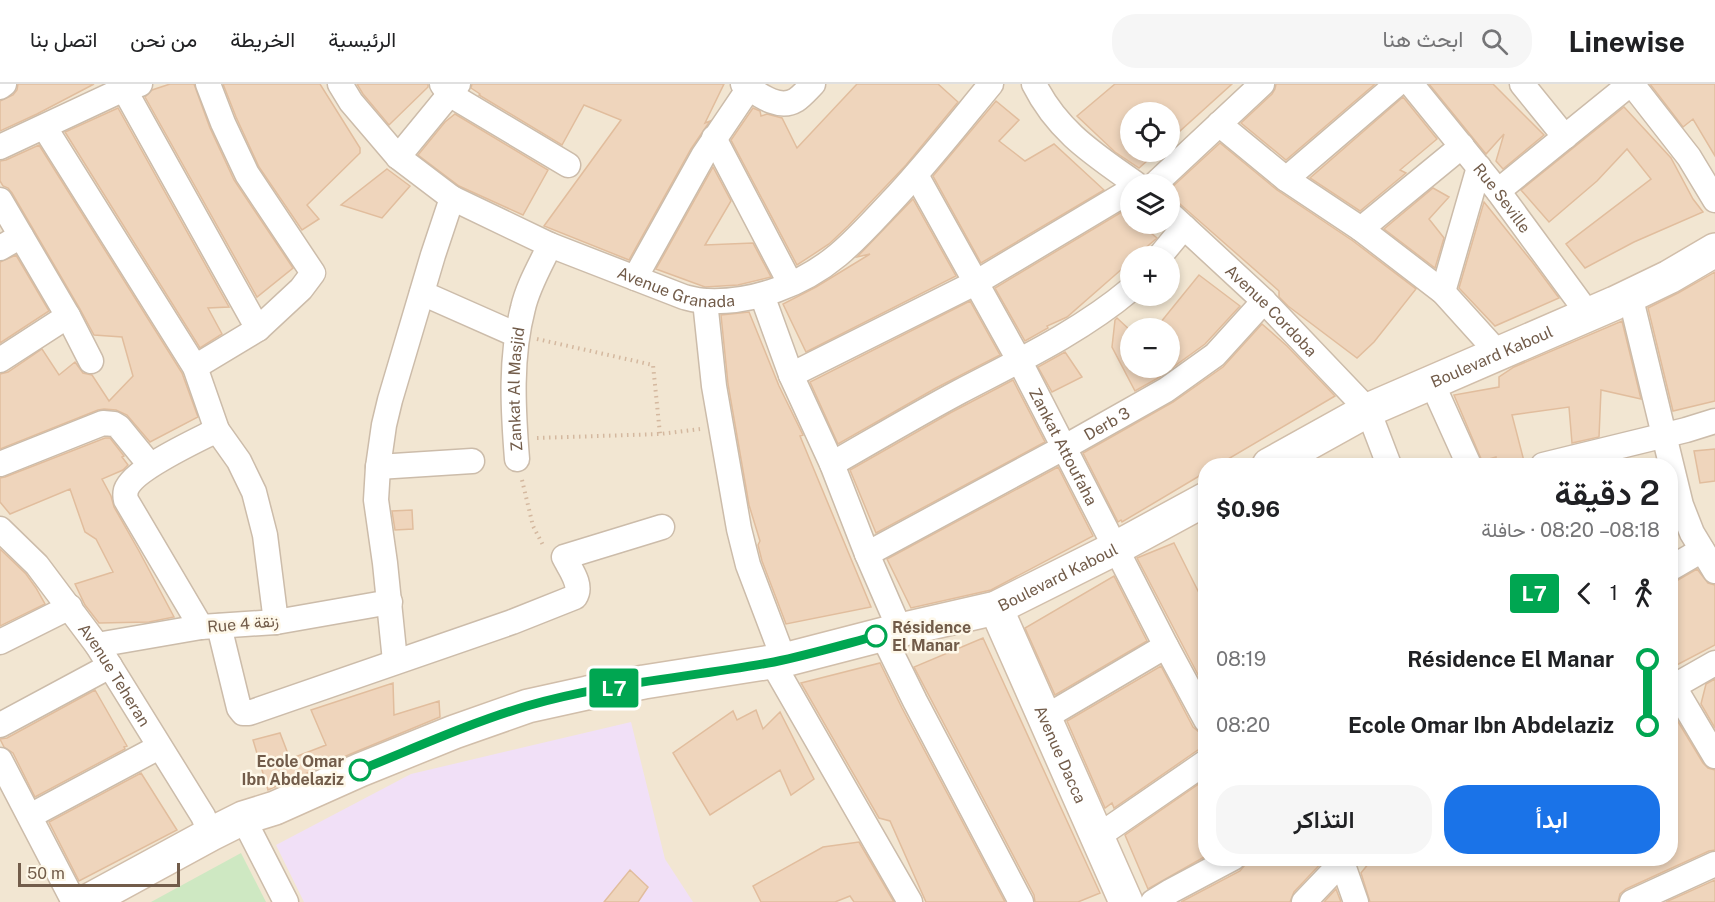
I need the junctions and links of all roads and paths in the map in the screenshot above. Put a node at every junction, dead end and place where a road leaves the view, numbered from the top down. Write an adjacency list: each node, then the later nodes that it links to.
1 (4, 84): 14 (street)
2 (208, 84): 52 (street)
3 (340, 84): 22 (street, Avenue Granada)
4 (813, 84): 13 (street)
5 (991, 84): 27 (street, Avenue Granada)
6 (1034, 84): 25 (street)
7 (1262, 84): 16 (street)
8 (1397, 84): 28 (street)
9 (1411, 84): 20 (street, Rue Seville)
10 (1522, 84): 18 (street)
11 (1631, 84): 18 (street); 33 (street)
12 (129, 86): 17 (street); 52 (street)
13 (746, 86): 19 (street)
14 (0, 87)
15 (450, 87): 22 (street); 23 (street)
16 (1220, 124): 26 (street); 28 (street)
17 (45, 128): 21 (street); 58 (street)
18 (1564, 137): 29 (street)
19 (714, 138): 40 (street); 42 (street)
20 (1462, 146): 24 (street, Rue Seville); 35 (street)
21 (0, 147)
22 (398, 157): 31 (street, Avenue Granada)
23 (568, 165)
24 (1479, 167): 29 (street, Rue Seville); 43 (street)
25 (1122, 174)
26 (1166, 174)
27 (916, 175): 41 (street, Zankat Attoufaha); 42 (street, Avenue Granada)
28 (1286, 179): 35 (street)
29 (1498, 191): 50 (street, Rue Seville)
30 (1120, 197): 41 (street)
31 (452, 198): 37 (street, Avenue Granada); 44 (street)
32 (0, 200): 36 (street)
33 (1715, 200)
34 (1180, 224): 48 (street, Avenue Cordoba)
35 (1361, 229): 43 (street)
36 (21, 236): 38 (street); 51 (street)
37 (550, 245): 40 (street, Avenue Granada); 53 (street, Zankat Al Masjid)
38 (0, 248)
39 (1715, 250): 46 (street, Boulevard Kaboul)
40 (635, 278): 49 (street, Avenue Granada)
41 (977, 282): 56 (street, Zankat Attoufaha); 59 (street)
42 (790, 283): 45 (street, Avenue Granada)
43 (1443, 292): 54 (street)
44 (422, 293): 53 (street); 78 (street)
45 (762, 295): 49 (street, Avenue Granada); 59 (street)
46 (1630, 295): 50 (street, Boulevard Kaboul); 66 (street)
47 (1120, 297): 56 (street)
48 (1264, 301): 61 (street, Avenue Cordoba); 67 (street, Derb 3)
49 (705, 302): 63 (street)
50 (1589, 315): 54 (street, Boulevard Kaboul)
51 (68, 316): 55 (street); 57 (street)
52 (258, 329): 58 (street)
53 (517, 335): 65 (path); 68 (street, Zankat Al Masjid)
54 (1499, 354): 60 (street, Boulevard Kaboul)
55 (0, 360)
56 (1019, 360): 67 (street, Zankat Attoufaha); 77 (street)
57 (91, 361)
58 (195, 367): 64 (street)
59 (791, 375): 77 (street)
60 (1431, 383): 61 (street, Boulevard Kaboul); 71 (street)
61 (1368, 410): 69 (street, Boulevard Kaboul); 70 (street)
62 (1715, 421): 66 (street)
63 (720, 426): 65 (path); 99 (street)
64 (216, 430): 76 (street); 92 (street)
65 (660, 434): 68 (path)
66 (1665, 435): 72 (street); 73 (street)
67 (1065, 447): 83 (street, Zankat Attoufaha); 85 (street, Derb 3)
68 (516, 449): 86 (path, Zankat Al Masjid)
69 (1282, 458)
70 (1386, 458)
71 (1466, 458)
72 (1571, 458)
73 (1670, 458)
74 (472, 461): 78 (street)
75 (0, 464): 76 (street)
76 (150, 465): 93 (street)
77 (832, 465): 85 (street)
78 (378, 467): 89 (street)
79 (1678, 491): 84 (street)
80 (1198, 503): 83 (street, Boulevard Kaboul)
81 (662, 526): 86 (street)
82 (0, 529): 90 (street, Avenue Teheran)
83 (1116, 548): 91 (street, Boulevard Kaboul); 97 (street, Zankat Attoufaha)
84 (1702, 550): 87 (street); 88 (street)
85 (867, 554): 94 (street)
86 (564, 557): 98 (street)
87 (1678, 564)
88 (1715, 571)
89 (390, 602): 92 (street, Rue 4 زنقة); 98 (street)
90 (70, 607): 95 (street); 96 (street, Avenue Teheran)
91 (996, 608): 94 (street, Boulevard Kaboul); 105 (street, Avenue Dacca)
92 (276, 622): 93 (street, Rue 4 زنقة)
93 (210, 627): 96 (street, Rue 4 زنقة); 98 (street)
94 (891, 632): 99 (street, Boulevard Kaboul); 123 (street)
95 (0, 642)
96 (97, 645): 101 (street, Avenue Teheran)
97 (1166, 646): 104 (street, Zankat Attoufaha); 105 (street)
98 (395, 661)
99 (778, 661): 112 (street, Boulevard Kaboul); 122 (street)
100 (1715, 663): 102 (street)
101 (110, 666): 106 (street); 107 (street, Avenue Teheran)
102 (1678, 684)
103 (1678, 697): 108 (street)
104 (1198, 705)
105 (1044, 718): 114 (street, Avenue Dacca)
106 (0, 725)
107 (159, 747): 111 (street); 113 (street, Avenue Teheran)
108 (1715, 756)
109 (0, 760): 111 (street)
110 (1198, 767): 114 (street)
111 (30, 816): 119 (street)
112 (243, 818): 113 (street, Boulevard Kaboul); 121 (street)
113 (211, 834): 120 (street, Boulevard Kaboul)
114 (1096, 837): 124 (street, Avenue Dacca)
115 (1715, 864): 128 (street)
116 (1218, 866): 125 (street)
117 (1338, 866): 126 (street)
118 (1346, 866): 127 (street)
119 (74, 902)
120 (86, 902)
121 (286, 902)
122 (910, 902)
123 (1021, 902)
124 (1126, 902)
125 (1153, 902)
126 (1304, 902)
127 (1356, 902)
128 (1632, 902)

